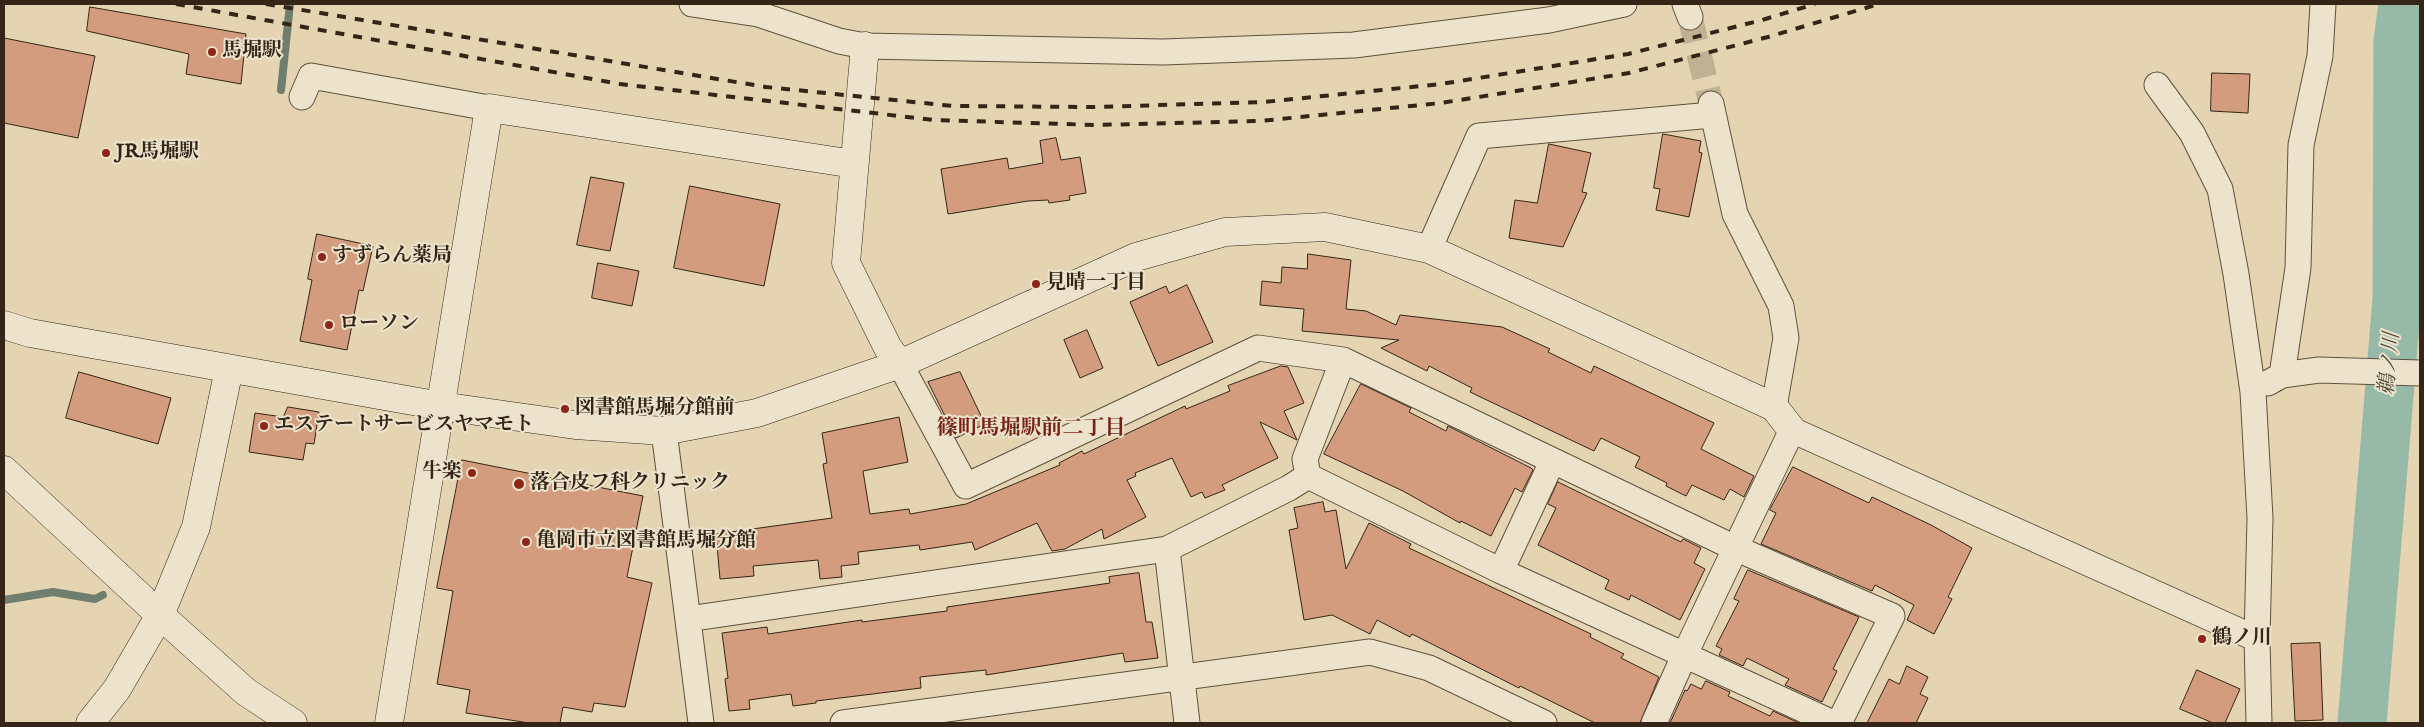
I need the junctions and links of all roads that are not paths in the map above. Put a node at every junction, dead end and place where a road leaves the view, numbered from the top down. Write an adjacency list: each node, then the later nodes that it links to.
1 (692, 4): 4 (street)
2 (1624, 4): 4 (street)
3 (2323, 4): 15 (street)
4 (865, 46): 8 (street)
5 (2157, 85): 16 (street)
6 (302, 97): 7 (street)
7 (489, 108): 8 (street); 17 (street)
8 (854, 164): 12 (street)
9 (1429, 250): 12 (street); 18 (street); 18 (street)
10 (4, 325): 13 (street)
11 (1343, 360): 12 (street); 21 (street); 23 (street)
12 (900, 364): 20 (street)
13 (229, 370): 17 (street); 27 (street)
14 (2420, 373): 15 (street)
15 (2282, 375): 16 (street)
16 (2253, 392): 29 (street)
17 (441, 406): 20 (street); 34 (street)
18 (1774, 407): 19 (street)
19 (1792, 430): 24 (street); 29 (street)
20 (664, 431): 28 (street)
21 (1552, 462): 24 (street); 26 (street)
22 (4, 470): 27 (street)
23 (1308, 476): 25 (street); 26 (street)
24 (1735, 548): 30 (street); 41 (street)
25 (1167, 549): 28 (street); 31 (street)
26 (1501, 571): 30 (street)
27 (160, 615): 32 (street); 33 (street)
28 (688, 619): 35 (street)
29 (2257, 639): 42 (street)
30 (1684, 656): 39 (street); 40 (street)
31 (1182, 677): 36 (street); 37 (street); 38 (street)
32 (90, 723)
33 (293, 723)
34 (389, 723)
35 (701, 723)
36 (843, 723)
37 (1187, 723)
38 (1544, 723)
39 (1654, 723)
40 (1832, 723)
41 (1839, 723)
42 (2259, 723)

